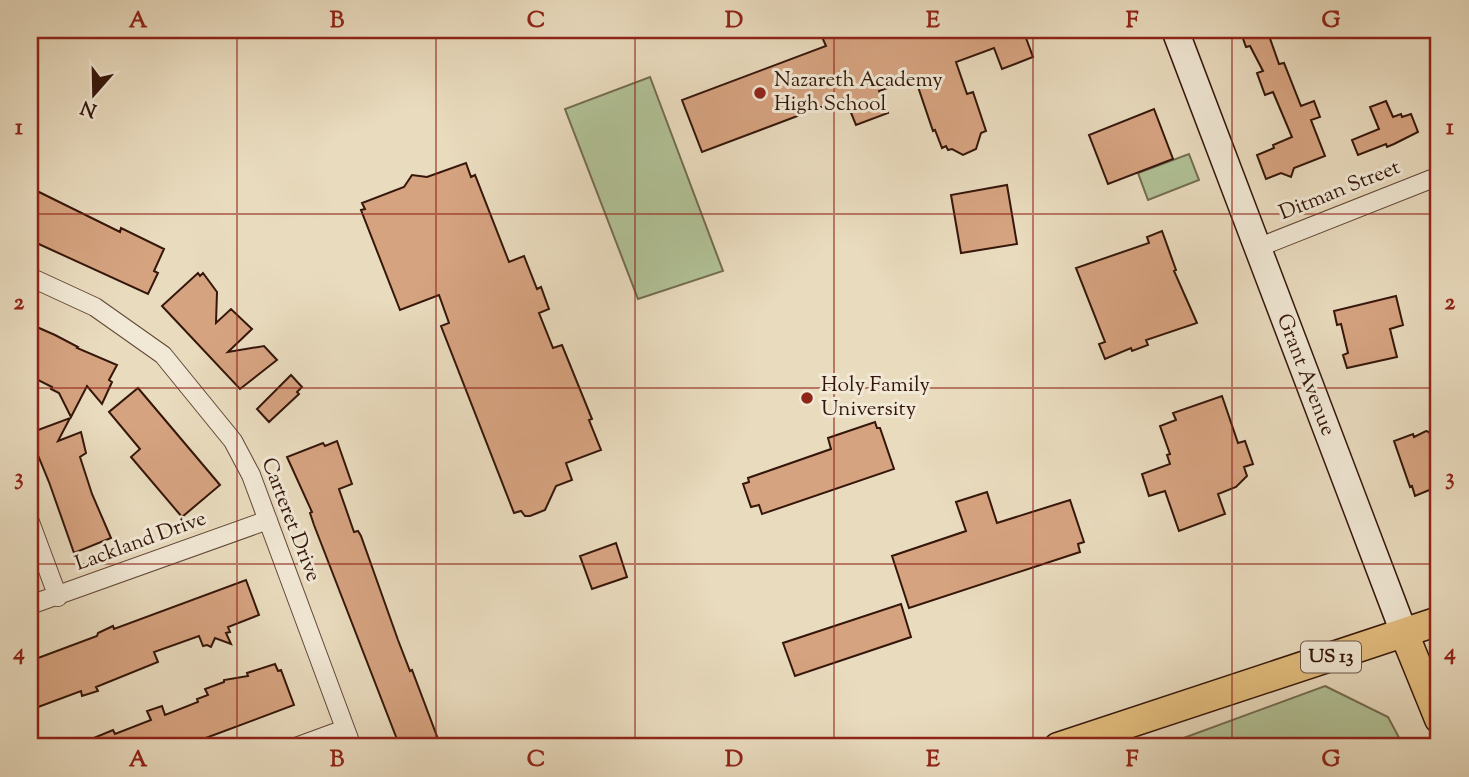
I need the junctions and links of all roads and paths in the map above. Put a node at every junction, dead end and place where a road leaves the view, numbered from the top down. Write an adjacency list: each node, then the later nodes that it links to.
1 (1175, 30): 3 (street, Grant Avenue)
2 (1439, 176): 3 (street, Ditman Street)
3 (1257, 248): 10 (street, Grant Avenue)
4 (30, 277): 5 (street, Carteret Drive)
5 (268, 520): 7 (street, Lackland Drive); 12 (street, Carteret Drive)
6 (30, 522): 7 (street)
7 (58, 597): 8 (street, Lackland Drive)
8 (30, 605)
9 (1439, 621): 10 (main road, US 13)
10 (1404, 633): 11 (main road, Grant Avenue); 15 (main road, US 13)
11 (1439, 719)
12 (345, 729): 13 (street); 14 (street, Carteret Drive)
13 (296, 747)
14 (352, 747)
15 (1058, 747)

